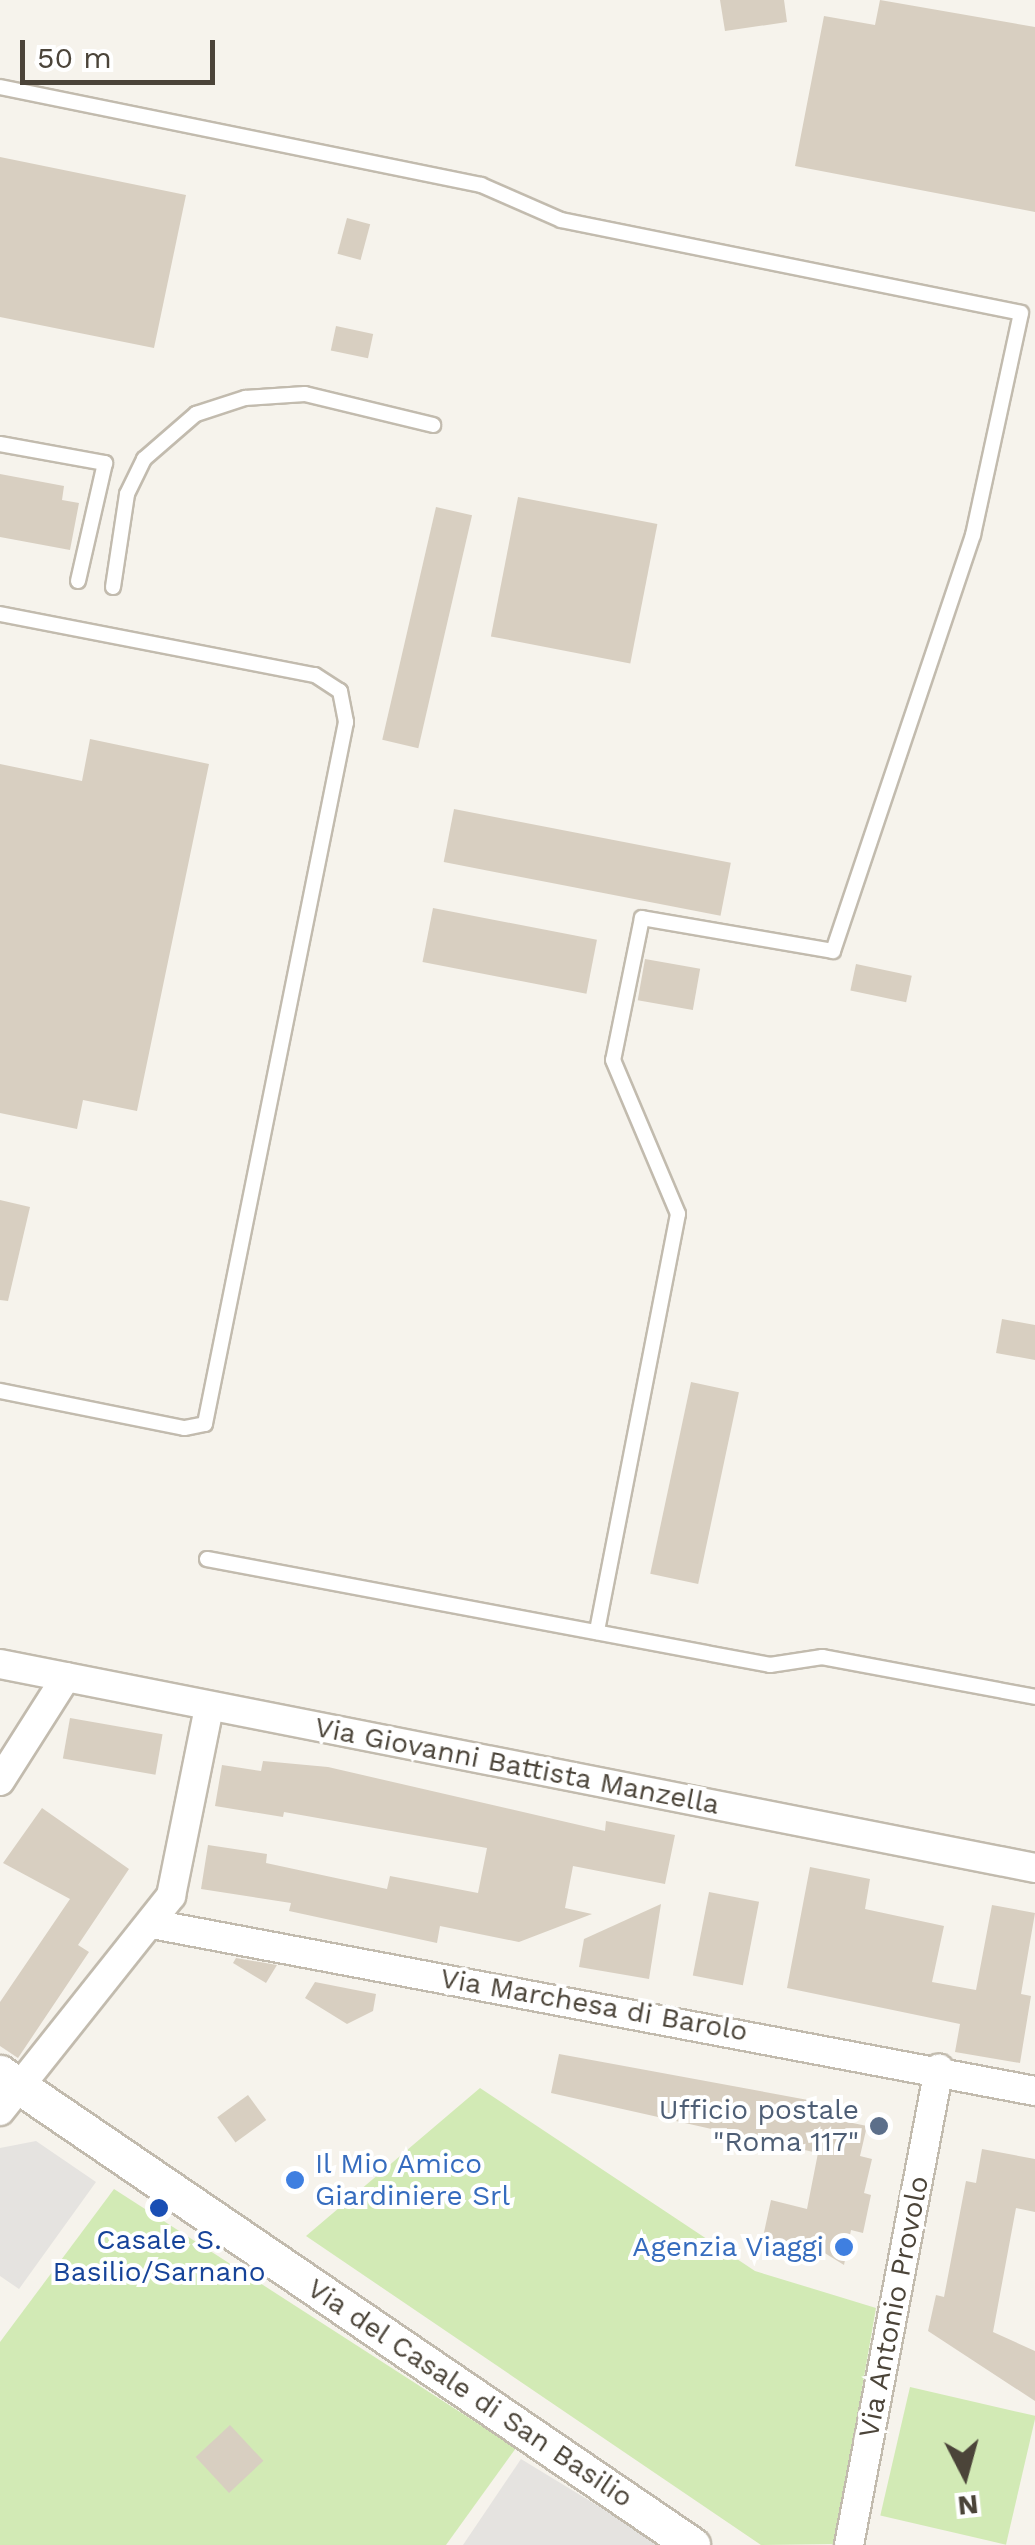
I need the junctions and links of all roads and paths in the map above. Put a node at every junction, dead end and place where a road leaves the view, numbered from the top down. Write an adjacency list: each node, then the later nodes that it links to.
1 (0, 86): 9 (lane)
2 (433, 425): 5 (lane)
3 (0, 444): 4 (lane)
4 (78, 581)
5 (113, 587)
6 (0, 614): 7 (lane)
7 (0, 1392)
8 (207, 1560): 9 (lane)
9 (597, 1632): 12 (lane)
10 (0, 1664): 11 (street, Via Giovanni Battista Manzella)
11 (66, 1677): 13 (street, Via Giovanni Battista Manzella); 14 (street)
12 (1035, 1697)
13 (209, 1707): 15 (street, Via Giovanni Battista Manzella); 16 (street)
14 (0, 1781)
15 (1035, 1868)
16 (152, 1924): 17 (street, Via Marchesa di Barolo); 19 (street)
17 (939, 2068): 18 (street, Via Marchesa di Barolo); 21 (street, Via Antonio Provolo)
18 (1035, 2091)
19 (6, 2093): 20 (street, Via del Casale di San Basilio)
20 (688, 2544)
21 (849, 2545)

